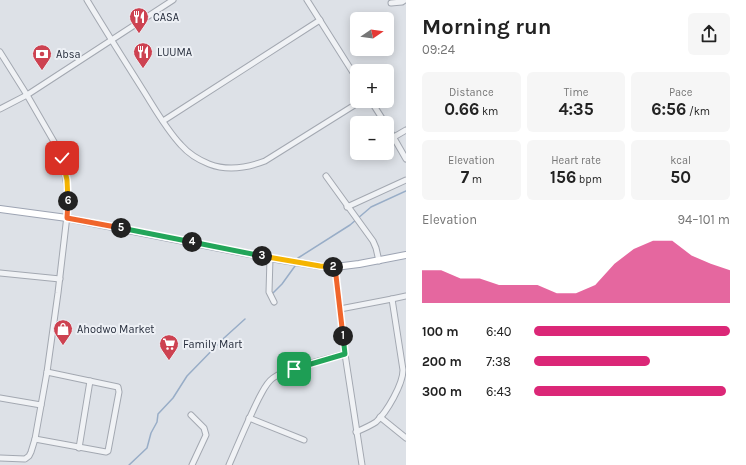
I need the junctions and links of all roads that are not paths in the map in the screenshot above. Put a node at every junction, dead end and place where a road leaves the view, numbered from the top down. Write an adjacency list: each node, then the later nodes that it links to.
1 (87, 0): 7 (street)
2 (172, 0): 7 (street)
3 (307, 0): 6 (street)
4 (405, 0): 5 (street)
5 (391, 3)
6 (320, 20): 9 (street); 13 (street)
7 (111, 40): 10 (street); 13 (street)
8 (0, 52): 10 (street)
9 (350, 68)
10 (27, 95): 12 (street); 21 (street)
11 (350, 108): 13 (street)
12 (0, 109)
13 (162, 121)
14 (406, 130): 15 (street)
15 (394, 137): 16 (street)
16 (406, 159)
17 (326, 176): 19 (street)
18 (406, 180): 19 (street)
19 (347, 207): 24 (street)
20 (0, 209): 21 (main road)
21 (67, 218): 23 (main road); 27 (street)
22 (406, 255): 24 (main road)
23 (270, 258): 25 (main road); 30 (street)
24 (380, 261): 25 (main road)
25 (335, 267): 31 (street)
26 (0, 273): 27 (street)
27 (60, 279): 33 (street)
28 (406, 296): 29 (street)
29 (392, 299): 31 (street); 38 (street)
30 (274, 302)
31 (340, 309): 32 (street)
32 (345, 354): 39 (street); 40 (street)
33 (47, 372): 34 (street); 36 (street)
34 (90, 381): 44 (street); 44 (street)
35 (0, 398): 36 (street)
36 (41, 405): 42 (street)
37 (191, 415): 46 (street)
38 (380, 417): 40 (street); 41 (street)
39 (249, 418): 43 (street); 47 (street)
40 (356, 432): 48 (street)
41 (406, 438)
42 (35, 439): 44 (street); 45 (street)
43 (304, 440)
44 (79, 448)
45 (0, 458)
46 (192, 465)
47 (229, 465)
48 (362, 465)

